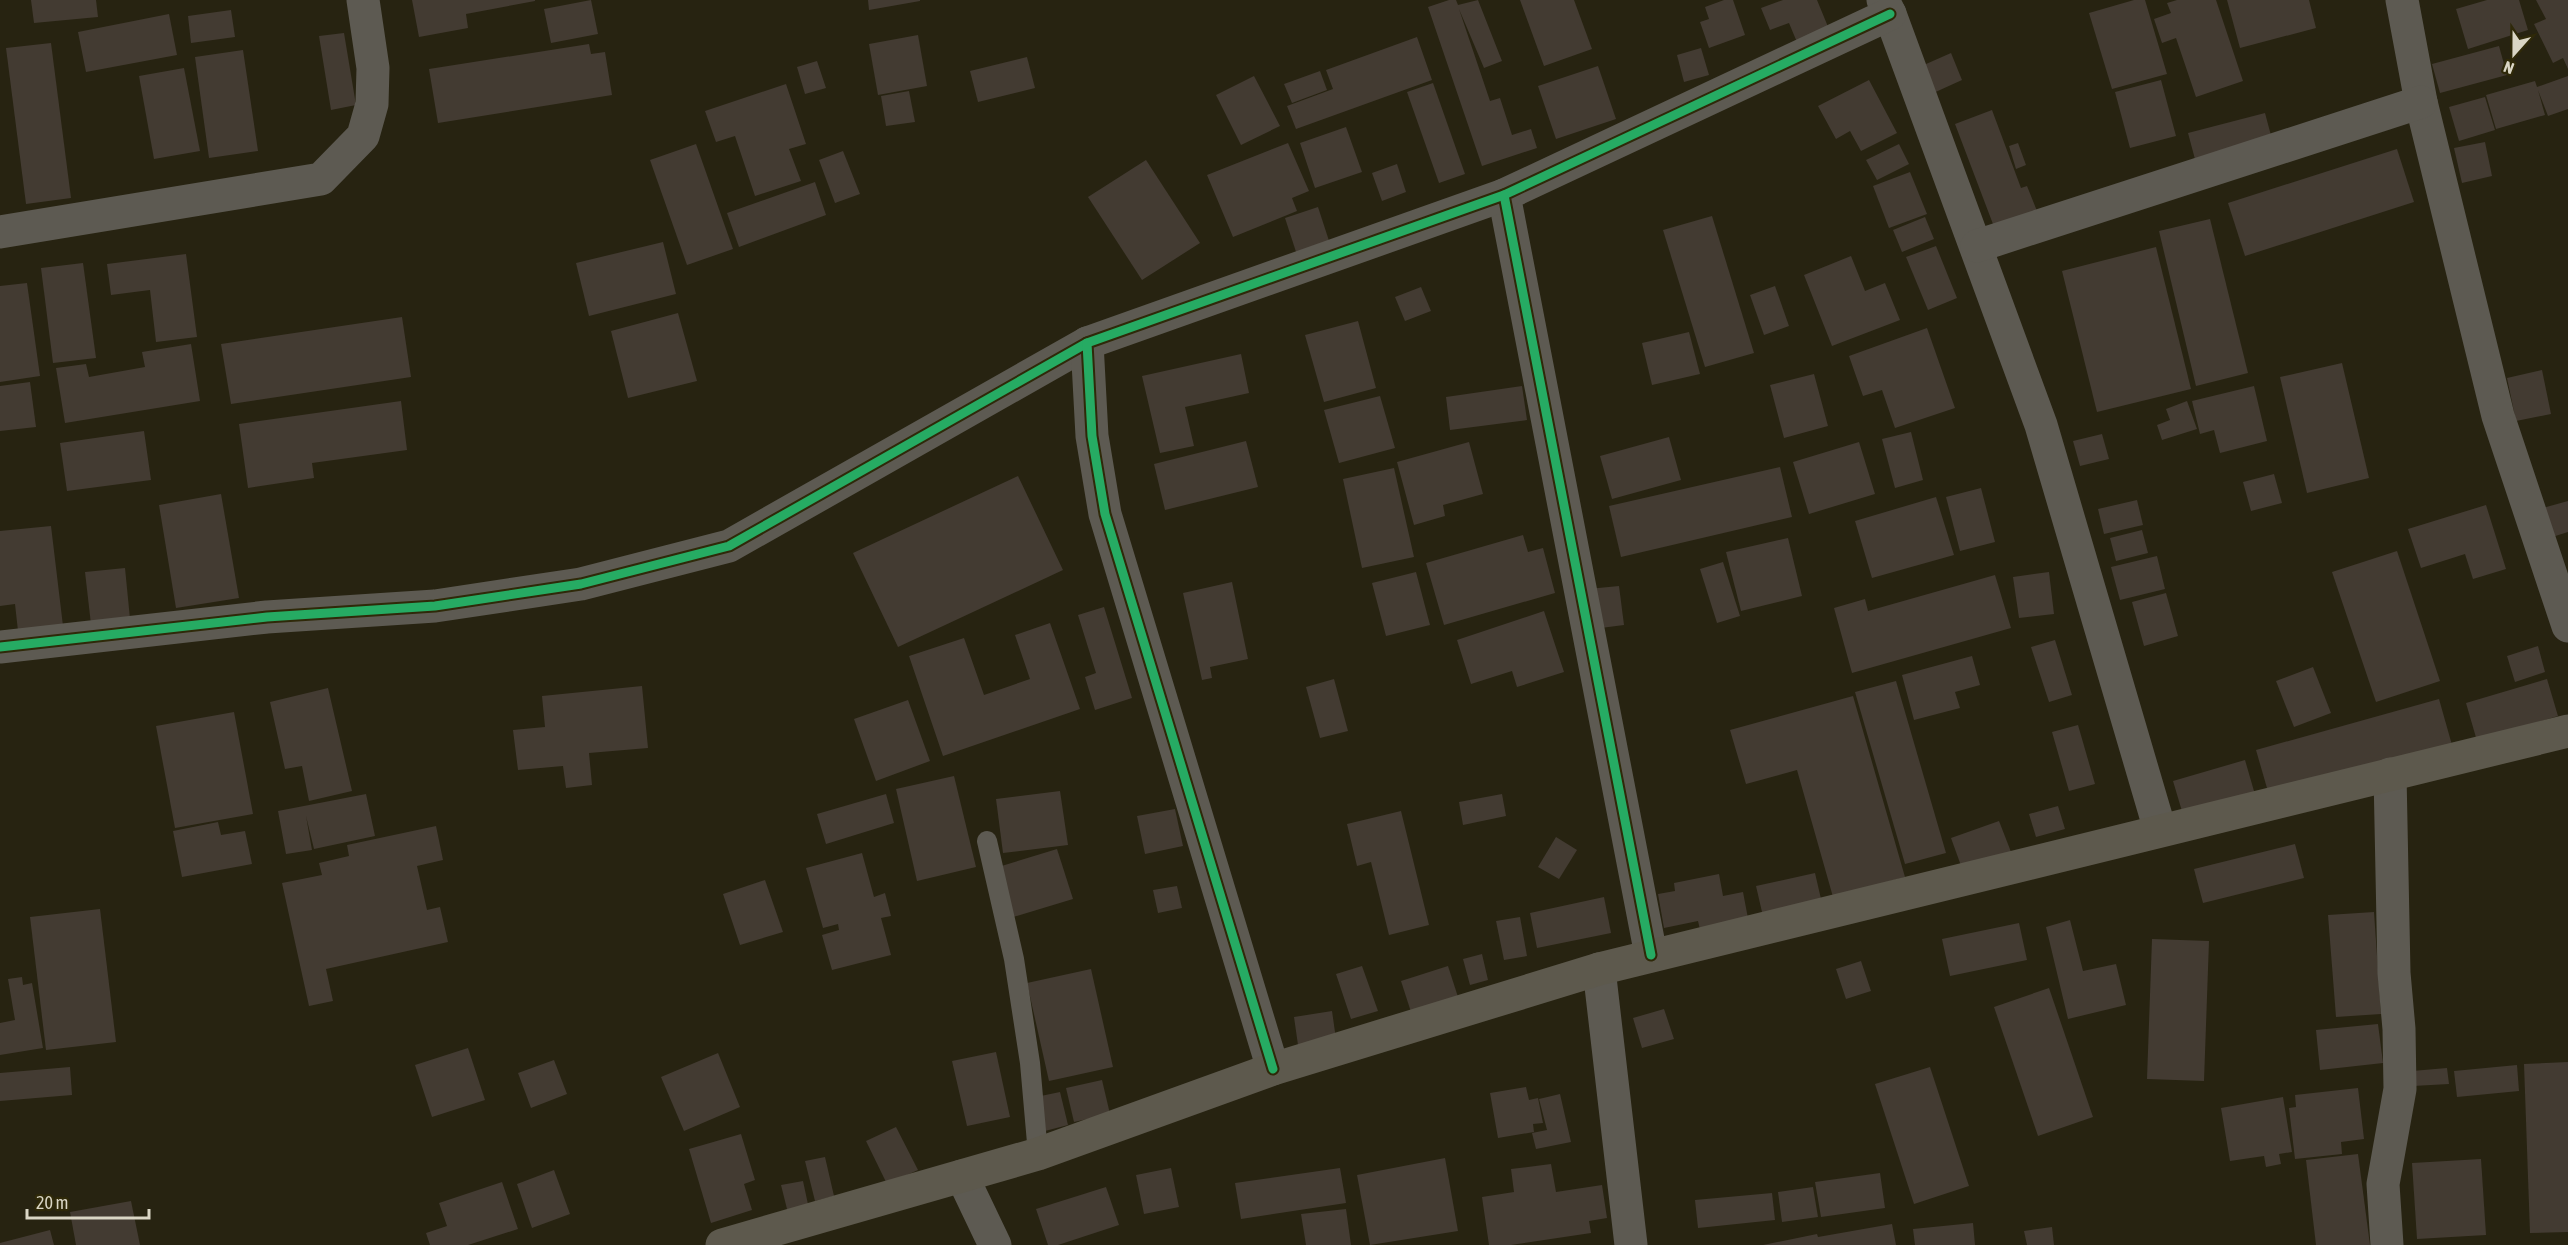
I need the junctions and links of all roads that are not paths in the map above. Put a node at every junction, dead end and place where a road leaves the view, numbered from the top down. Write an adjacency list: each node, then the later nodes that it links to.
1 (363, 0): 6 (street)
2 (2402, 0): 4 (street)
3 (1886, 7): 5 (street); 7 (street)
4 (2421, 102): 7 (street); 9 (street)
5 (1504, 195): 8 (street); 15 (street)
6 (0, 232)
7 (1977, 246): 13 (street)
8 (1087, 343): 10 (street); 17 (street)
9 (2568, 626)
10 (0, 647)
11 (2568, 731): 12 (main road)
12 (2390, 774): 13 (main road); 23 (street)
13 (2160, 830): 15 (main road)
14 (987, 841): 18 (lane)
15 (1651, 955): 16 (main road)
16 (1599, 969): 17 (main road); 22 (street)
17 (1273, 1069): 18 (main road)
18 (1038, 1154): 19 (main road)
19 (962, 1176): 20 (main road); 21 (street)
20 (722, 1245)
21 (995, 1245)
22 (1631, 1245)
23 (2387, 1245)

